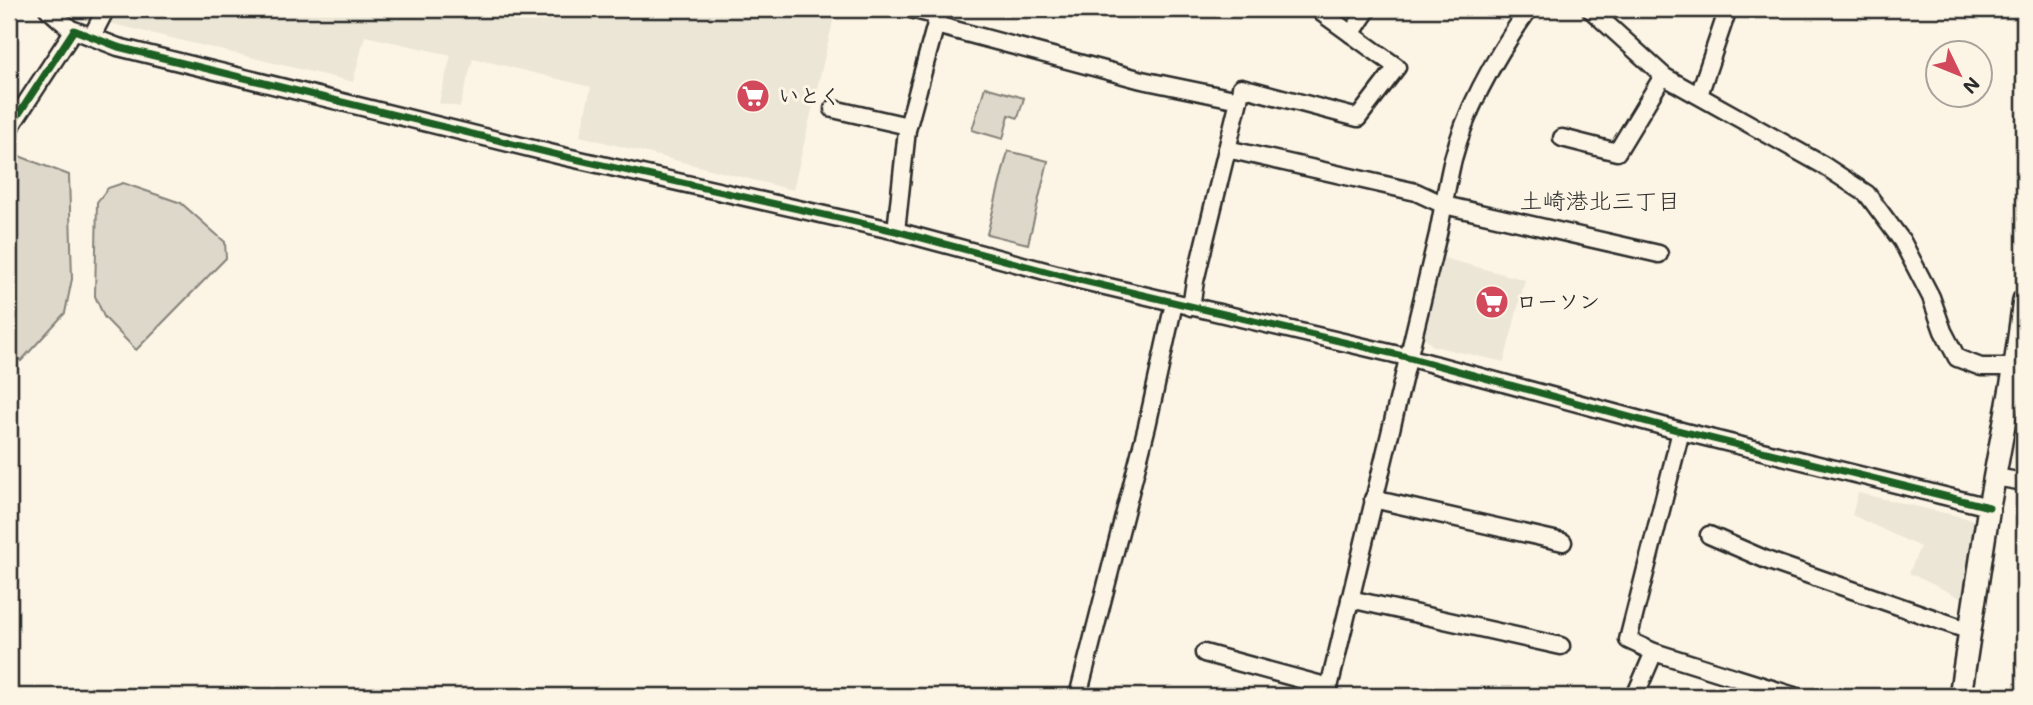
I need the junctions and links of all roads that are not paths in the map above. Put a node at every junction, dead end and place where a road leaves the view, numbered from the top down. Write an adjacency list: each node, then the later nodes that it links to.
1 (48, 9): 10 (street)
2 (106, 9): 12 (street)
3 (911, 9): 9 (street)
4 (1368, 9): 11 (street)
5 (1529, 9): 21 (street)
6 (1590, 9): 13 (street)
7 (1728, 9): 14 (street)
8 (1322, 13): 11 (street)
9 (938, 16): 15 (street); 17 (street)
10 (74, 31): 12 (street); 18 (street)
11 (1352, 34): 15 (street)
12 (92, 36): 22 (street)
13 (1663, 76): 14 (street); 19 (street)
14 (1699, 95): 28 (street)
15 (1239, 100): 20 (street)
16 (833, 108): 17 (street)
17 (908, 126): 22 (street)
18 (9, 129)
19 (1562, 138)
20 (1227, 149): 21 (street); 26 (street)
21 (1444, 205): 23 (street); 27 (street)
22 (896, 231): 25 (street)
23 (1659, 254)
24 (2024, 300): 28 (main road)
25 (1174, 303): 26 (street); 42 (street)
26 (1191, 307): 27 (street)
27 (1408, 357): 29 (street); 32 (street)
28 (2020, 366): 30 (main road)
29 (1681, 431): 33 (street); 39 (street)
30 (1995, 477): 31 (street); 33 (main road)
31 (2024, 482)
32 (1373, 499): 35 (street); 36 (street)
33 (1989, 507): 37 (main road)
34 (1709, 535): 37 (street)
35 (1563, 542)
36 (1350, 599): 38 (street); 41 (street)
37 (1970, 631): 45 (main road)
38 (1561, 646)
39 (1654, 652): 43 (street); 44 (street)
40 (1203, 653): 41 (street)
41 (1328, 692)
42 (1078, 696)
43 (1635, 696)
44 (1794, 696)
45 (1960, 696)

